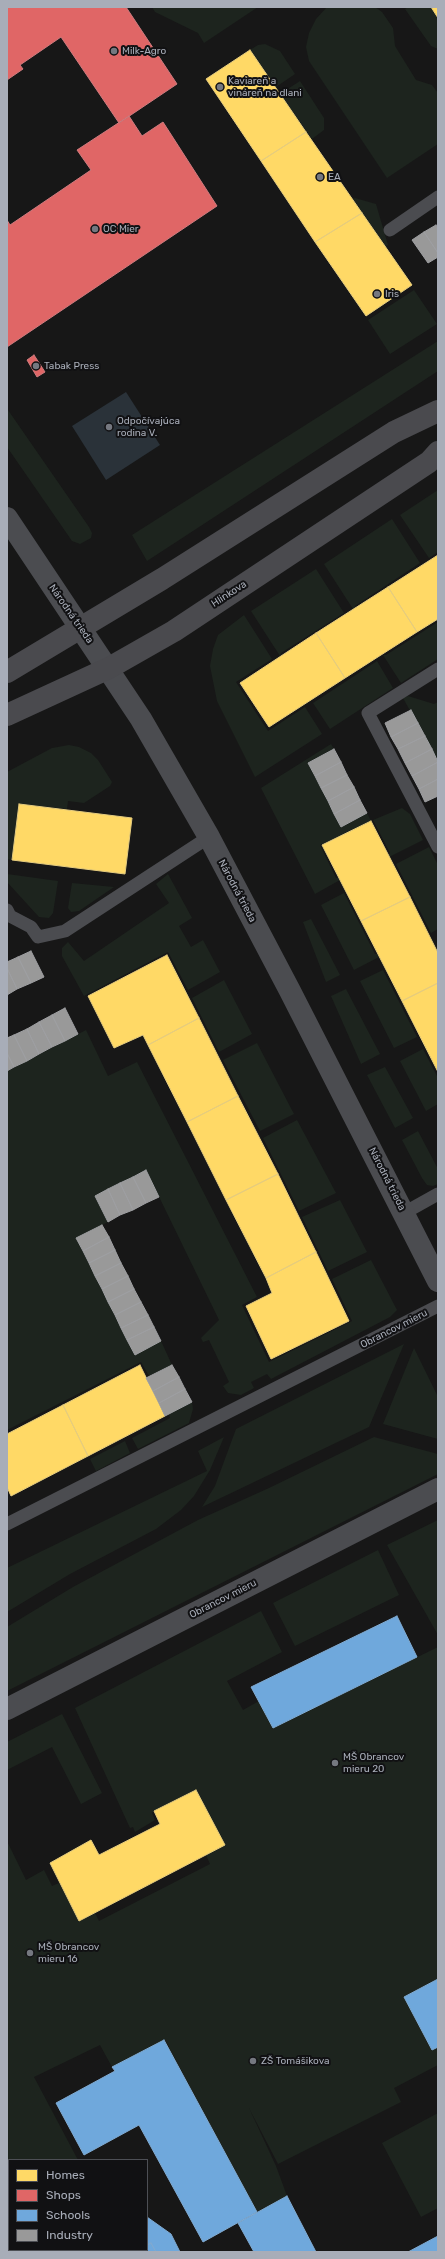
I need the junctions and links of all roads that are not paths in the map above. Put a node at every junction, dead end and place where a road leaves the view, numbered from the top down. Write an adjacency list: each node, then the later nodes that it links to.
1 (438, 197): 2 (lane)
2 (390, 230)
3 (438, 412): 6 (main road)
4 (438, 452): 7 (main road, Hlinkova)
5 (7, 518): 6 (street, Národná trieda)
6 (80, 628): 7 (street, Národná trieda); 9 (main road)
7 (109, 668): 10 (main road, Hlinkova); 11 (street, Národná trieda)
8 (438, 669): 12 (lane)
9 (7, 672)
10 (7, 715)
11 (209, 837): 13 (lane); 15 (street, Národná trieda)
12 (438, 848)
13 (7, 910)
14 (438, 1194): 15 (lane)
15 (404, 1213): 16 (street, Národná trieda)
16 (438, 1281)
17 (438, 1306): 19 (lane, Obrancov mieru)
18 (438, 1489): 20 (street, Obrancov mieru)
19 (7, 1524)
20 (7, 1709)

